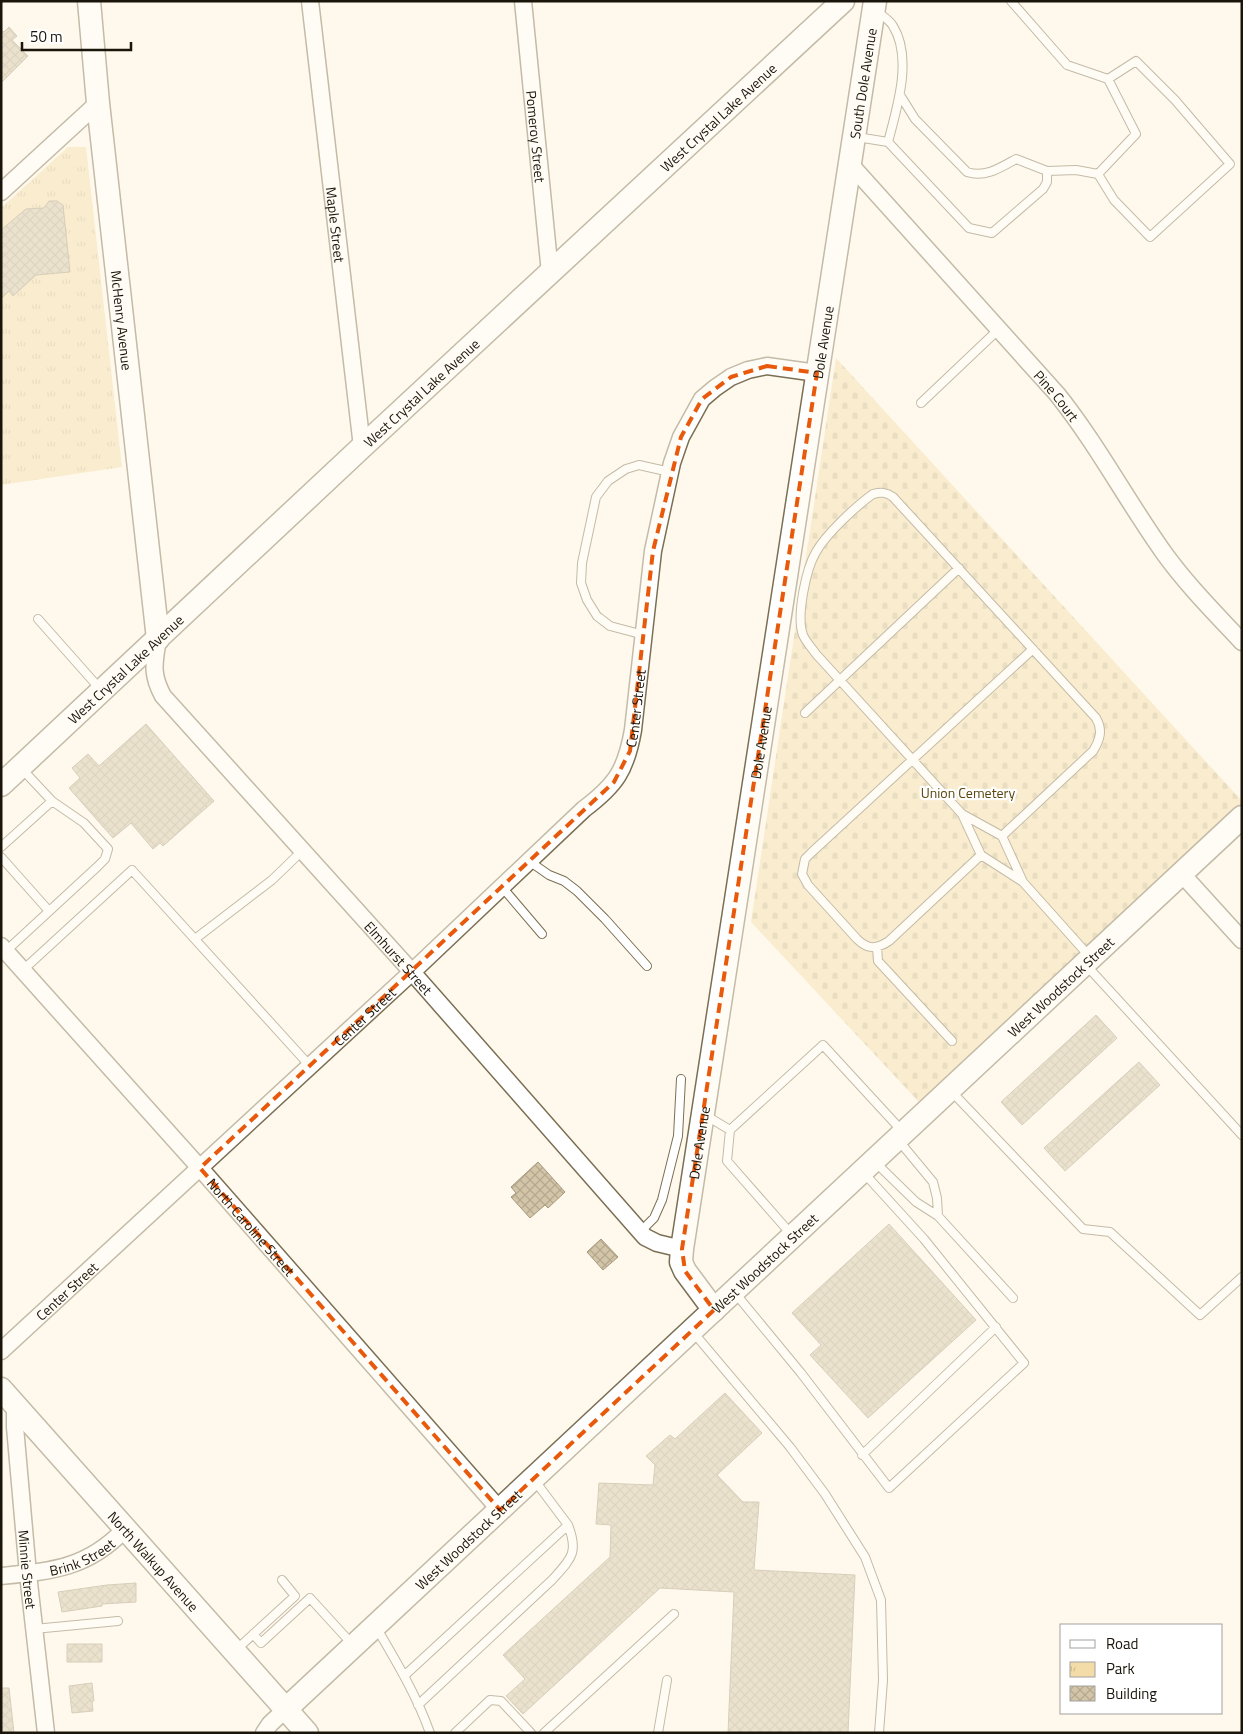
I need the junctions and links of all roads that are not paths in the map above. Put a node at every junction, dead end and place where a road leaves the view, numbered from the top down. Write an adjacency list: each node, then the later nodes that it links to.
1 (89, 1): 9 (street, McHenry Avenue)
2 (310, 1): 20 (street, Maple Street)
3 (522, 1): 16 (street, Pomeroy Street)
4 (843, 1): 16 (street, West Crystal Lake Avenue)
5 (1011, 1): 7 (lane)
6 (875, 5): 8 (lane); 10 (street, South Dole Avenue)
7 (1108, 80): 14 (lane); 14 (lane)
8 (900, 94): 11 (lane); 13 (lane)
9 (98, 103): 15 (street); 25 (street, McHenry Avenue)
10 (855, 136): 11 (lane); 12 (street, South Dole Avenue)
11 (888, 142): 13 (lane)
12 (851, 165): 17 (street, Pine Court); 18 (street, Dole Avenue)
13 (1046, 171): 14 (lane)
14 (1098, 174)
15 (1, 192)
16 (550, 273): 20 (street, West Crystal Lake Avenue)
17 (999, 329): 19 (lane); 26 (street, Pine Court)
18 (817, 373): 21 (street, Center Street); 60 (street, Dole Avenue)
19 (921, 403)
20 (362, 447): 25 (street, West Crystal Lake Avenue)
21 (670, 472): 24 (street, Center Street); 24 (lane)
22 (959, 568): 27 (lane); 28 (lane); 28 (lane)
23 (38, 619): 29 (lane)
24 (644, 635): 42 (street, Center Street)
25 (158, 639): 29 (street, West Crystal Lake Avenue); 39 (street, Elmhurst Street)
26 (1242, 642)
27 (1033, 649): 31 (lane); 37 (lane)
28 (840, 680): 30 (lane); 31 (lane)
29 (102, 691): 32 (street, West Crystal Lake Avenue)
30 (804, 713)
31 (913, 760): 35 (lane); 50 (lane)
32 (20, 768): 33 (street, West Crystal Lake Avenue); 34 (lane)
33 (1, 785)
34 (52, 801): 38 (lane); 46 (lane)
35 (962, 814): 37 (lane); 40 (lane)
36 (1242, 817): 43 (street, West Woodstock Street)
37 (1002, 836): 44 (lane)
38 (1, 847)
39 (302, 850): 48 (lane); 55 (street, Elmhurst Street)
40 (980, 856): 44 (lane); 50 (lane)
41 (1, 857): 46 (lane)
42 (529, 861): 45 (street, Center Street); 53 (lane)
43 (1181, 873): 49 (street); 52 (street, West Woodstock Street)
44 (1023, 882): 52 (lane)
45 (502, 887): 47 (lane); 55 (street, Center Street)
46 (49, 911): 51 (lane)
47 (542, 934)
48 (195, 939): 54 (lane); 57 (lane)
49 (1242, 940)
50 (877, 947): 56 (lane)
51 (3, 949): 54 (street, North Caroline Street)
52 (1087, 960): 59 (street, West Woodstock Street); 62 (lane)
53 (647, 966)
54 (23, 970): 65 (street, North Caroline Street)
55 (412, 972): 57 (street, Center Street); 67 (street, Elmhurst Street)
56 (952, 1041)
57 (310, 1066): 65 (street, Center Street)
58 (681, 1079): 67 (lane)
59 (949, 1090): 63 (street, West Woodstock Street); 70 (lane)
60 (703, 1114): 61 (lane); 69 (street, Dole Avenue)
61 (730, 1130): 63 (lane); 68 (lane)
62 (1242, 1135)
63 (900, 1136): 64 (street, West Woodstock Street); 66 (lane)
64 (868, 1166): 66 (lane); 68 (street, West Woodstock Street); 74 (lane)
65 (200, 1168): 76 (street, Center Street); 80 (street, North Caroline Street)
66 (938, 1216): 72 (lane)
67 (640, 1231): 69 (street, Elmhurst Street)
68 (793, 1236): 71 (street, West Woodstock Street)
69 (682, 1248): 73 (street, Dole Avenue)
70 (1242, 1278)
71 (734, 1291): 73 (street, West Woodstock Street); 78 (lane)
72 (1013, 1298)
73 (714, 1310): 75 (street, West Woodstock Street)
74 (996, 1327): 78 (lane); 78 (lane)
75 (692, 1331): 79 (street, West Woodstock Street); 105 (lane)
76 (1, 1351)
77 (8, 1397): 82 (street, North Walkup Avenue); 83 (street, Minnie Street)
78 (862, 1454)
79 (533, 1478): 80 (street, West Woodstock Street); 81 (lane)
80 (500, 1510): 88 (street, West Woodstock Street)
81 (568, 1525): 93 (lane); 95 (lane)
82 (125, 1529): 83 (street, Brink Street); 92 (street, North Walkup Avenue)
83 (28, 1574): 84 (street, Brink Street); 89 (street, Minnie Street)
84 (1, 1576)
85 (282, 1580): 90 (lane)
86 (674, 1614): 97 (lane)
87 (118, 1621): 89 (lane)
88 (375, 1626): 91 (street, West Woodstock Street); 93 (lane)
89 (34, 1629): 98 (street, Minnie Street)
90 (252, 1634): 91 (lane); 92 (lane)
91 (354, 1646): 96 (street, West Woodstock Street)
92 (234, 1651): 96 (street, North Walkup Avenue)
93 (404, 1676): 95 (lane)
94 (667, 1680): 104 (lane)
95 (418, 1705): 101 (lane)
96 (286, 1709): 99 (street); 100 (street, North Walkup Avenue)
97 (549, 1731)
98 (46, 1733)
99 (264, 1733)
100 (307, 1733)
101 (430, 1733)
102 (455, 1733): 103 (lane)
103 (531, 1733)
104 (658, 1733)
105 (879, 1733)

